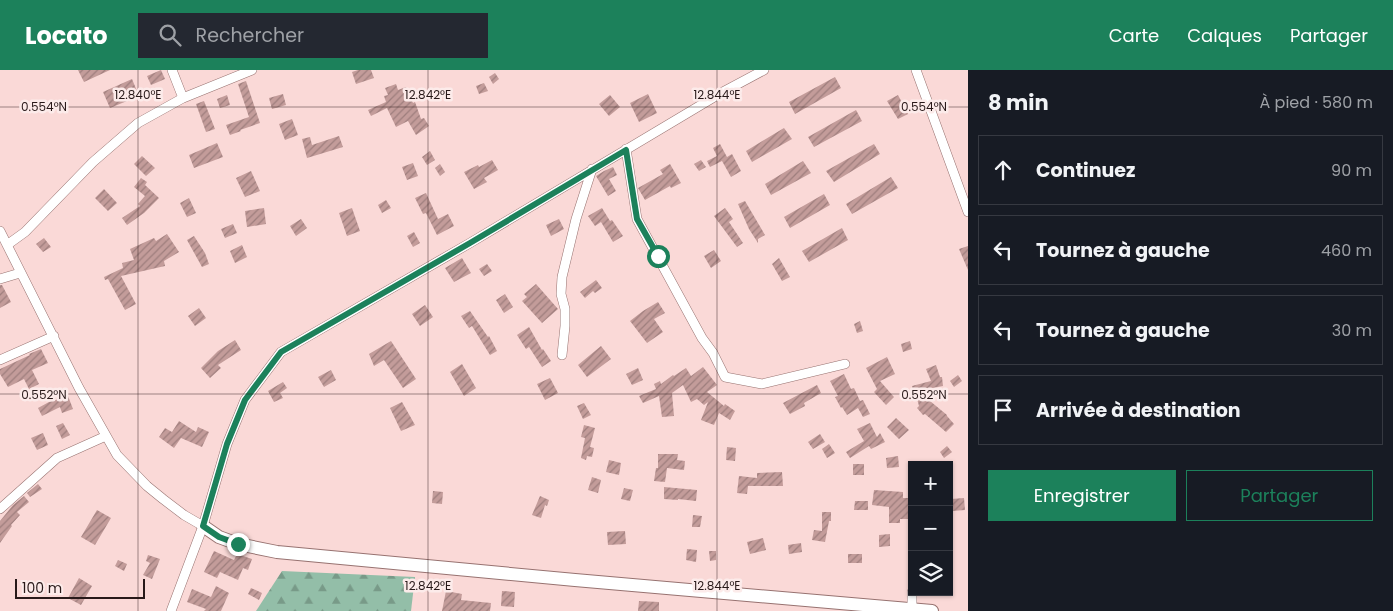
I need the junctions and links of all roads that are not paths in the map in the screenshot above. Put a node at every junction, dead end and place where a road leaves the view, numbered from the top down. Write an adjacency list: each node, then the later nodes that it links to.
1 (172, 70): 5 (street)
2 (252, 70): 5 (street)
3 (764, 70): 6 (street)
4 (916, 70): 8 (street)
5 (183, 98): 10 (street)
6 (626, 150): 7 (street); 16 (street)
7 (592, 170): 14 (street); 19 (street)
8 (968, 212)
9 (0, 231): 10 (street)
10 (7, 244): 11 (street)
11 (20, 273): 12 (street); 13 (street)
12 (0, 279)
13 (54, 336): 15 (street); 17 (street)
14 (562, 355)
15 (0, 360)
16 (845, 364)
17 (106, 436): 18 (street); 19 (street)
18 (0, 509)
19 (203, 526): 21 (street); 23 (street)
20 (912, 596): 22 (street)
21 (830, 607): 22 (street)
22 (912, 609): 24 (street)
23 (171, 611)
24 (932, 611)

